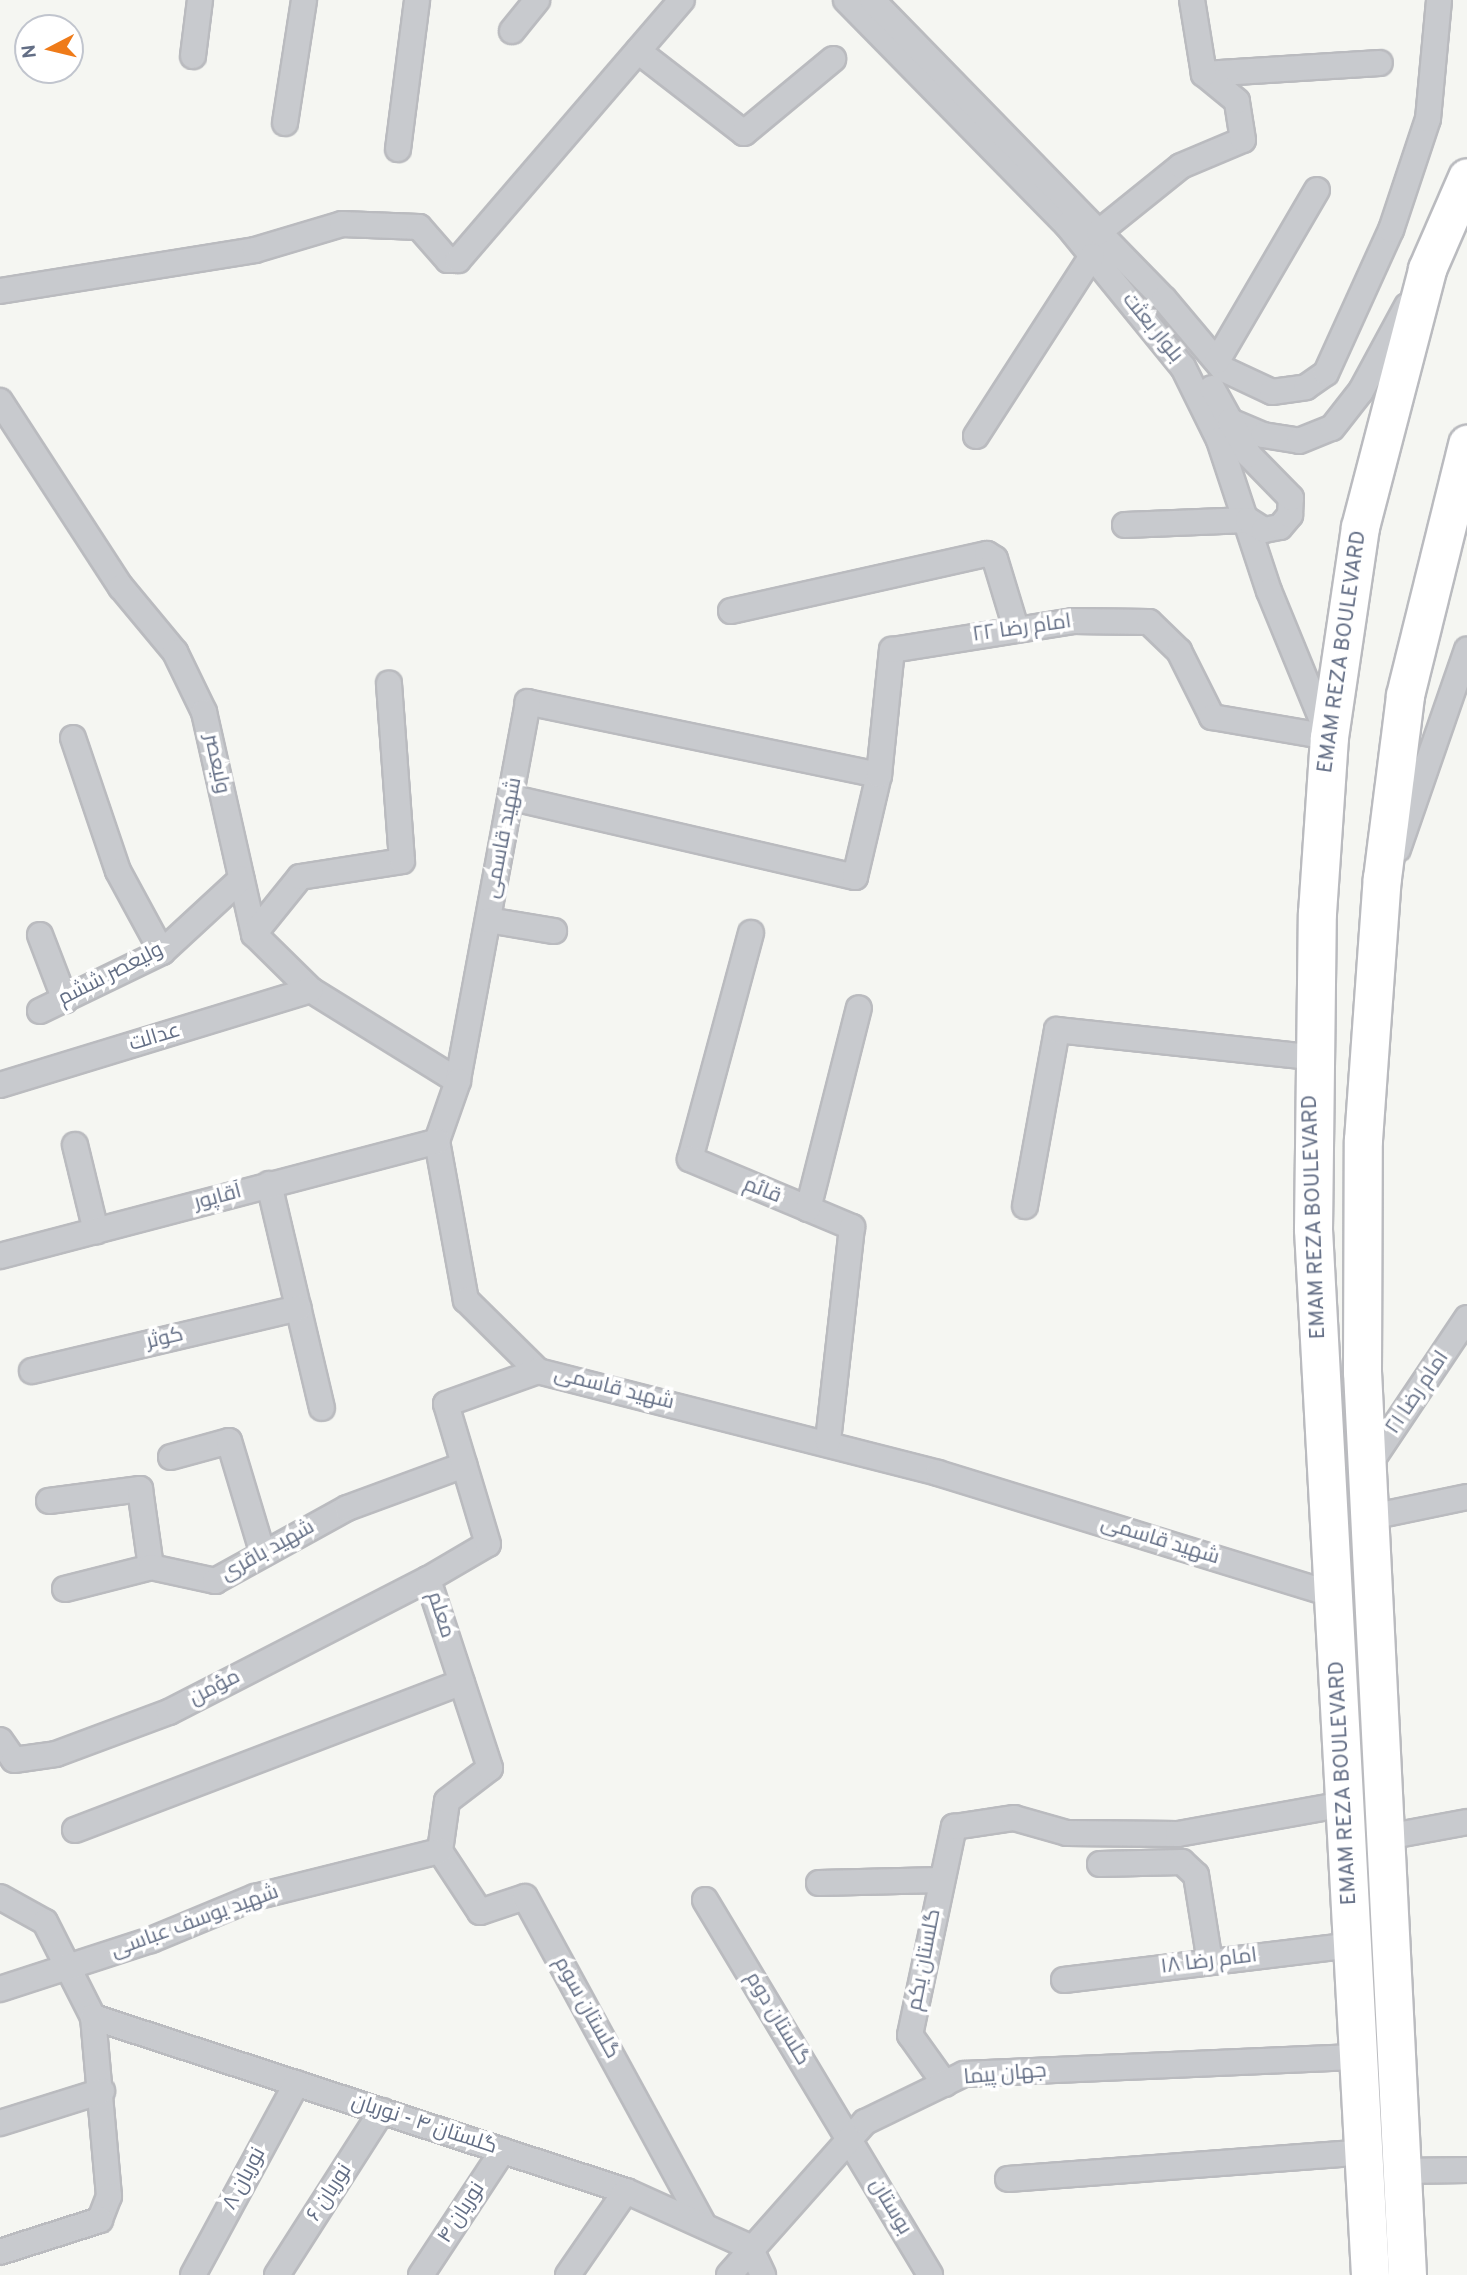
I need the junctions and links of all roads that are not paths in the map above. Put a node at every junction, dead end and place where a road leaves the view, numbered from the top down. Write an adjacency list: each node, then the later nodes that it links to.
1 (200, 0): 12 (street)
2 (304, 0): 16 (street)
3 (417, 0): 17 (street)
4 (537, 0): 10 (street)
5 (682, 0): 11 (street)
6 (846, 0): 21 (street, بلوار بعثت)
7 (872, 0): 20 (street, بلوار بعثت)
8 (1192, 0): 15 (street)
9 (1439, 0): 25 (street)
10 (512, 31)
11 (638, 51): 13 (street); 23 (street)
12 (193, 55)
13 (834, 60)
14 (1380, 63): 15 (street)
15 (1204, 74): 20 (street)
16 (285, 123)
17 (398, 149)
18 (1467, 177): 22 (highway, EMAM REZA BOULEVARD)
19 (1317, 190): 25 (street)
20 (1099, 232): 24 (street, بلوار بعثت)
21 (1092, 256): 28 (street); 30 (street, بلوار بعثت)
22 (1427, 269): 27 (street); 36 (highway, EMAM REZA BOULEVARD)
23 (0, 291)
24 (1164, 299): 25 (street, بلوار بعثت); 27 (street)
25 (1220, 365)
26 (0, 401): 40 (street, ولیعصر)
27 (1230, 421): 30 (street)
28 (976, 436)
29 (1467, 444): 41 (highway, EMAM REZA BOULEVARD)
30 (1248, 520): 31 (street); 36 (street, بلوار بعثت)
31 (1125, 525)
32 (731, 611): 33 (street)
33 (1016, 628): 36 (street, امام رضا ۲۲); 38 (street, امام رضا ۲۲)
34 (1467, 649): 41 (street)
35 (389, 683): 45 (street)
36 (1329, 737): 53 (highway, EMAM REZA BOULEVARD)
37 (73, 738): 47 (street)
38 (879, 775): 39 (street, شهید قاسمی); 39 (street, امام رضا ۲۲)
39 (513, 798): 42 (street, شهید قاسمی)
40 (241, 879): 45 (street, ولیعصر); 47 (street, ولیعصر ششم)
41 (1381, 903): 52 (highway, EMAM REZA BOULEVARD)
42 (488, 920): 43 (street); 54 (street, شهید قاسمی)
43 (554, 931)
44 (751, 933): 60 (street, قائم)
45 (254, 934): 48 (street)
46 (40, 935): 49 (street)
47 (162, 952): 49 (street, ولیعصر ششم)
48 (311, 990): 54 (street); 55 (street, عدالت)
49 (65, 1000): 51 (street, ولیعصر ششم)
50 (859, 1008): 60 (street)
51 (40, 1011)
52 (1370, 1042): 53 (highway); 71 (highway, EMAM REZA BOULEVARD)
53 (1311, 1046): 59 (street); 79 (highway, EMAM REZA BOULEVARD)
54 (458, 1081): 56 (street, شهید قاسمی)
55 (0, 1085)
56 (437, 1141): 58 (street, آقاپور); 66 (street, شهید قاسمی)
57 (75, 1145): 61 (street)
58 (269, 1184): 61 (street, آقاپور); 63 (street)
59 (1025, 1206)
60 (808, 1209): 68 (street, قائم)
61 (96, 1231): 62 (street, آقاپور)
62 (0, 1256)
63 (299, 1308): 65 (street, کوثر); 67 (street)
64 (1467, 1318): 71 (street, امام رضا ۲۱)
65 (32, 1371)
66 (538, 1371): 68 (street, شهید قاسمی); 70 (street, معلم)
67 (322, 1408)
68 (828, 1442): 79 (street, شهید قاسمی)
69 (172, 1457): 75 (street)
70 (464, 1465): 75 (street, شهید باقری); 77 (street, معلم)
71 (1368, 1466): 74 (highway, EMAM REZA BOULEVARD)
72 (1467, 1497): 74 (street)
73 (49, 1501): 76 (street)
74 (1371, 1517): 85 (highway, EMAM REZA BOULEVARD)
75 (263, 1554): 76 (street, شهید باقری)
76 (151, 1567): 78 (street, شهید باقری)
77 (428, 1579): 80 (street, معلم); 81 (street, مؤمن)
78 (65, 1589)
79 (1332, 1594): 82 (highway, EMAM REZA BOULEVARD)
80 (462, 1682): 84 (street); 86 (street, معلم)
81 (0, 1740)
82 (1345, 1804): 88 (street, گلستان یکم); 92 (highway, EMAM REZA BOULEVARD)
83 (1467, 1822): 85 (street)
84 (75, 1830)
85 (1386, 1837): 108 (highway, EMAM REZA BOULEVARD)
86 (440, 1851): 94 (street, شهید یوسف عباسی); 111 (street, گلستان سوم)
87 (1100, 1864): 93 (street)
88 (941, 1880): 89 (street); 100 (street, گلستان یکم)
89 (819, 1882)
90 (0, 1897): 94 (street)
91 (705, 1900): 104 (street, گلستان دوم)
92 (1354, 1945): 93 (street, امام رضا ۱۸); 98 (highway, EMAM REZA BOULEVARD)
93 (1210, 1962): 95 (street, امام رضا ۱۸)
94 (73, 1967): 96 (street, شهید یوسف عباسی); 97 (street)
95 (1064, 1980)
96 (0, 1989)
97 (93, 2017): 99 (street, گلستان ۴ - نوریان); 101 (street)
98 (1360, 2057): 100 (street, جهان پیما); 106 (highway, EMAM REZA BOULEVARD)
99 (297, 2083): 102 (street, گلستان ۴ - نوریان); 114 (street, نوریان ۸)
100 (945, 2084): 104 (street, جهان پیما)
101 (102, 2091): 103 (street); 113 (street)
102 (382, 2111): 105 (street, گلستان ۴ - نوریان); 115 (street, نوریان ۶)
103 (0, 2123)
104 (850, 2138): 112 (street, جهان پیما); 120 (street, بوستان)
105 (503, 2150): 110 (street, گلستان ۴ - نوریان); 116 (street, نوریان ۴)
106 (1364, 2152): 109 (street); 121 (highway, EMAM REZA BOULEVARD)
107 (1467, 2170): 108 (street)
108 (1401, 2171): 122 (highway, EMAM REZA BOULEVARD)
109 (1008, 2179)
110 (626, 2191): 111 (street, گلستان ۴ - نوریان); 117 (street)
111 (704, 2225): 112 (street, گلستان ۴ - نوریان)
112 (750, 2246): 118 (street, جهان پیما); 119 (street)
113 (0, 2252)
114 (193, 2275)
115 (277, 2275)
116 (421, 2275)
117 (568, 2275)
118 (729, 2275)
119 (763, 2275)
120 (930, 2275)
121 (1370, 2275)
122 (1407, 2275)

